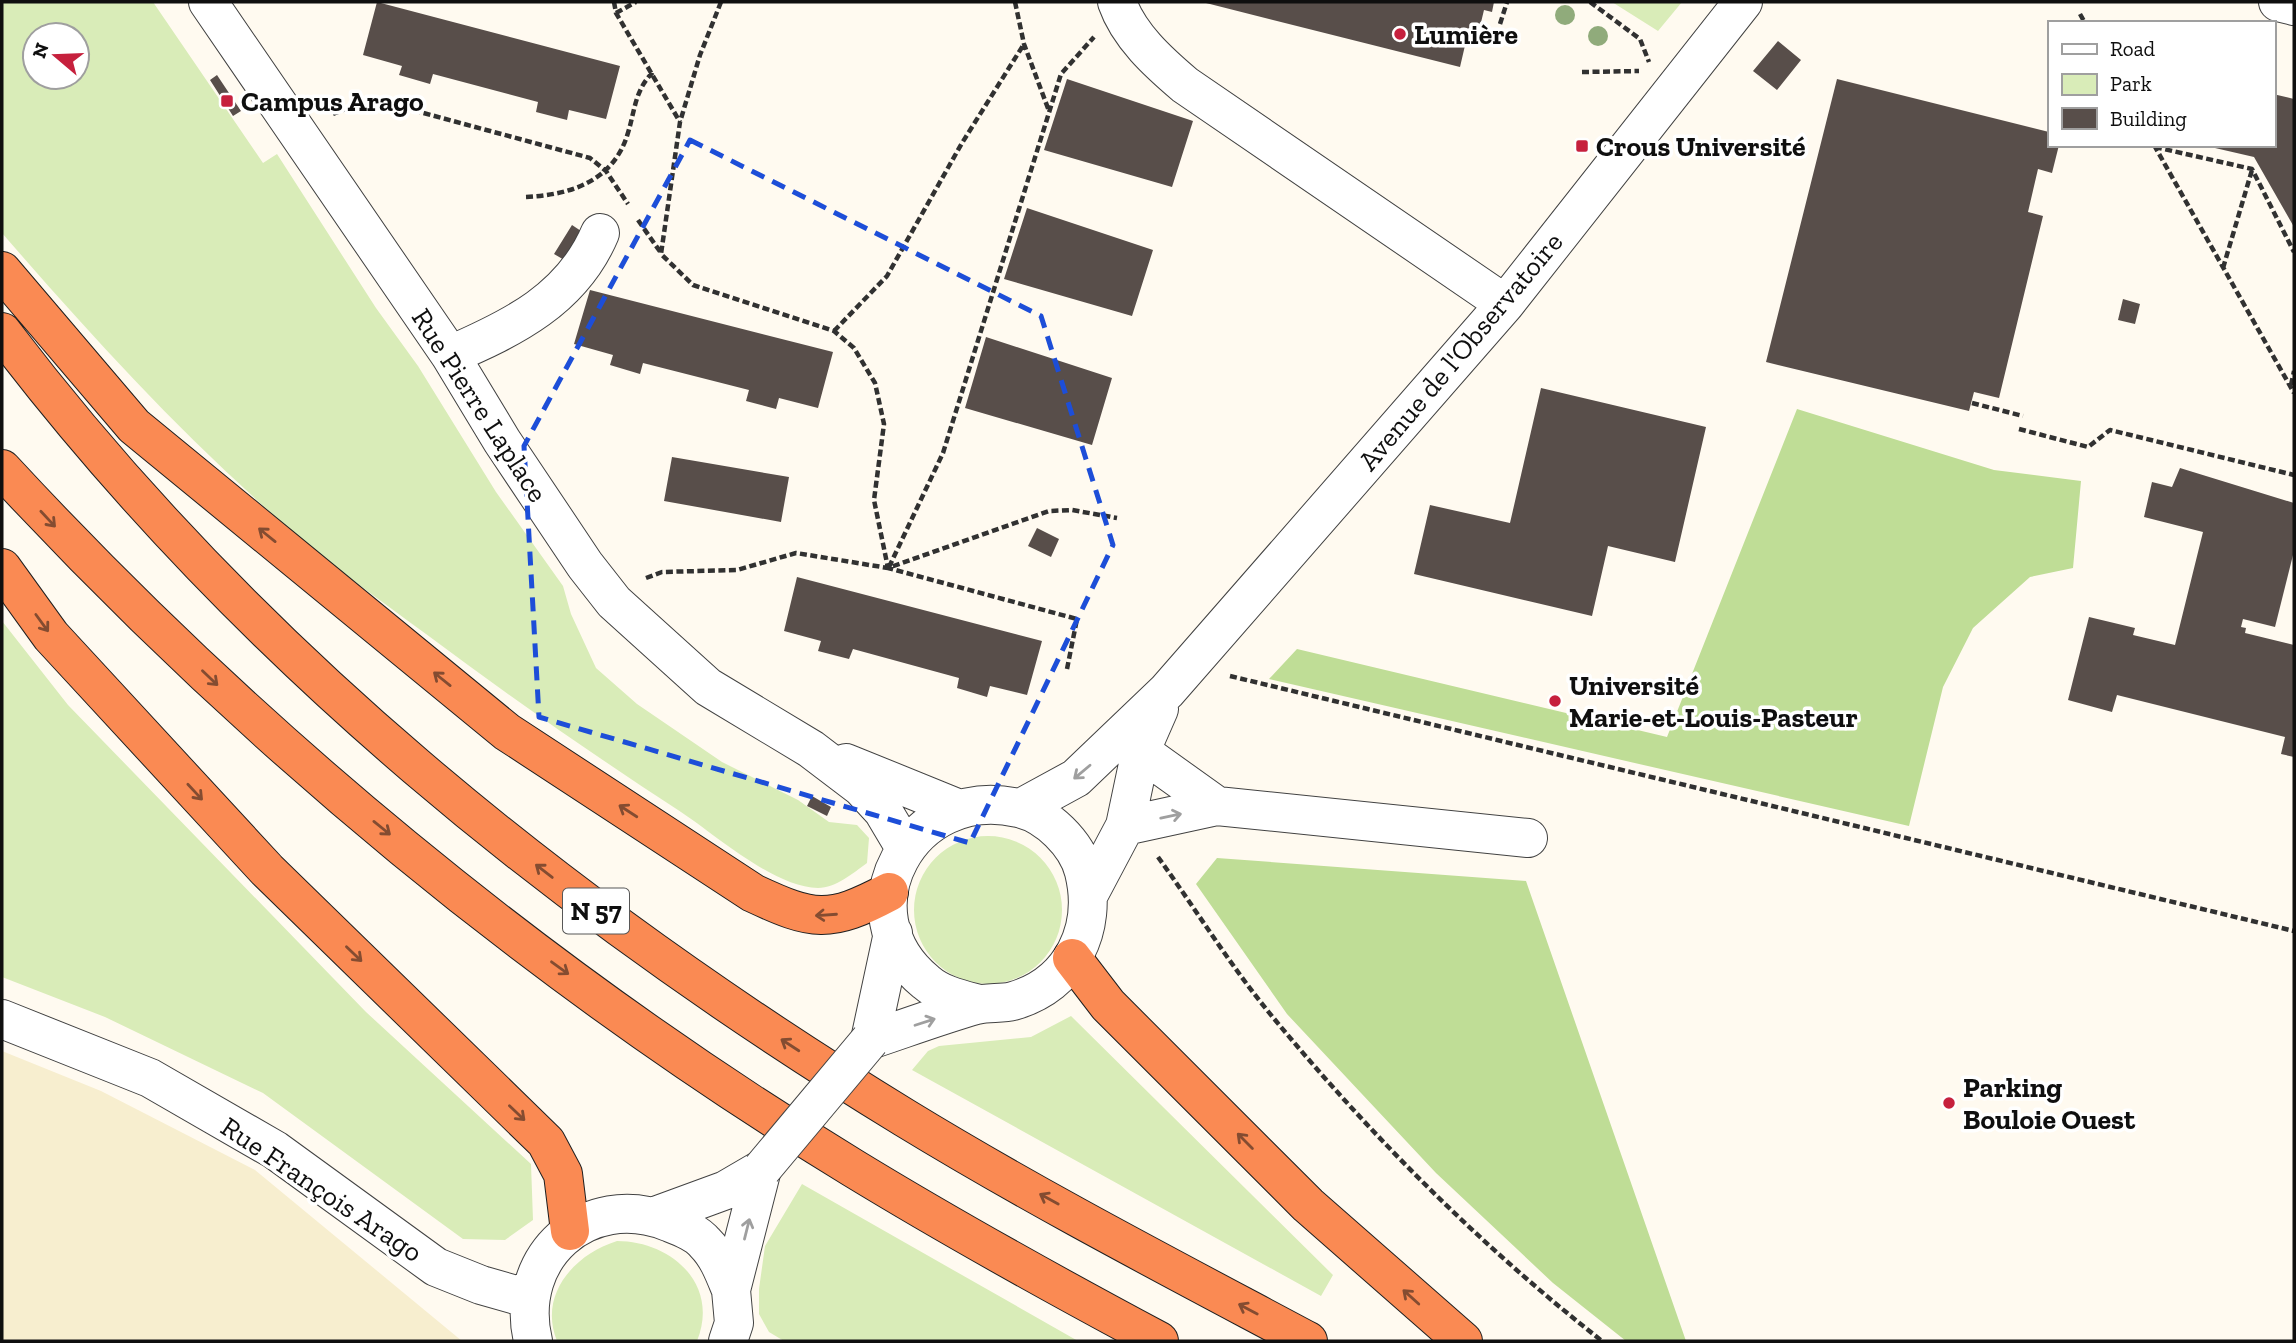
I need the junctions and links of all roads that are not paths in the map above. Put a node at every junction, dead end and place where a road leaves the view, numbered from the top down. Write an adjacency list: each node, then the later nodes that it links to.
1 (208, 2): 10 (street, Rue Pierre Laplace)
2 (1743, 2): 8 (street, Avenue de l'Observatoire)
3 (2277, 2): 5 (street)
4 (1119, 6): 8 (street)
5 (2294, 6)
6 (600, 233): 10 (street)
7 (2, 271): 21 (highway, one-way to 7)
8 (1505, 303): 13 (street, Avenue de l'Observatoire)
9 (2, 332): 36 (highway, N 57, one-way to 9)
10 (450, 355): 14 (street, Rue Pierre Laplace)
11 (2, 469): 35 (highway, N 57, one-way to 35)
12 (2, 568): 30 (highway, one-way to 30)
13 (1131, 744): 15 (street); 17 (street, Avenue de l'Observatoire, one-way to 17); 18 (street)
14 (811, 749): 16 (street, Rue Pierre Laplace); 20 (street, Rue Pierre Laplace)
15 (1217, 806): 18 (street, one-way to 15); 19 (street)
16 (957, 808): 17 (street); 20 (street)
17 (1021, 808): 22 (street)
18 (1125, 826): 22 (street)
19 (1528, 838)
20 (905, 848): 21 (street)
21 (889, 892): 23 (street)
22 (1089, 894): 24 (street)
23 (893, 933): 25 (street); 27 (street)
24 (1072, 958): 25 (street); 37 (highway, one-way to 24)
25 (979, 1004): 27 (street, one-way to 25)
26 (2, 1019): 32 (street, Rue François Arago)
27 (870, 1040): 28 (street, bridge)
28 (762, 1168): 29 (street); 31 (street, one-way to 28)
29 (654, 1216): 30 (street); 31 (street)
30 (570, 1231): 32 (street)
31 (731, 1290): 34 (street)
32 (530, 1299): 33 (street)
33 (533, 1341)
34 (728, 1341)
35 (1158, 1341)
36 (1308, 1341)
37 (1463, 1341)

